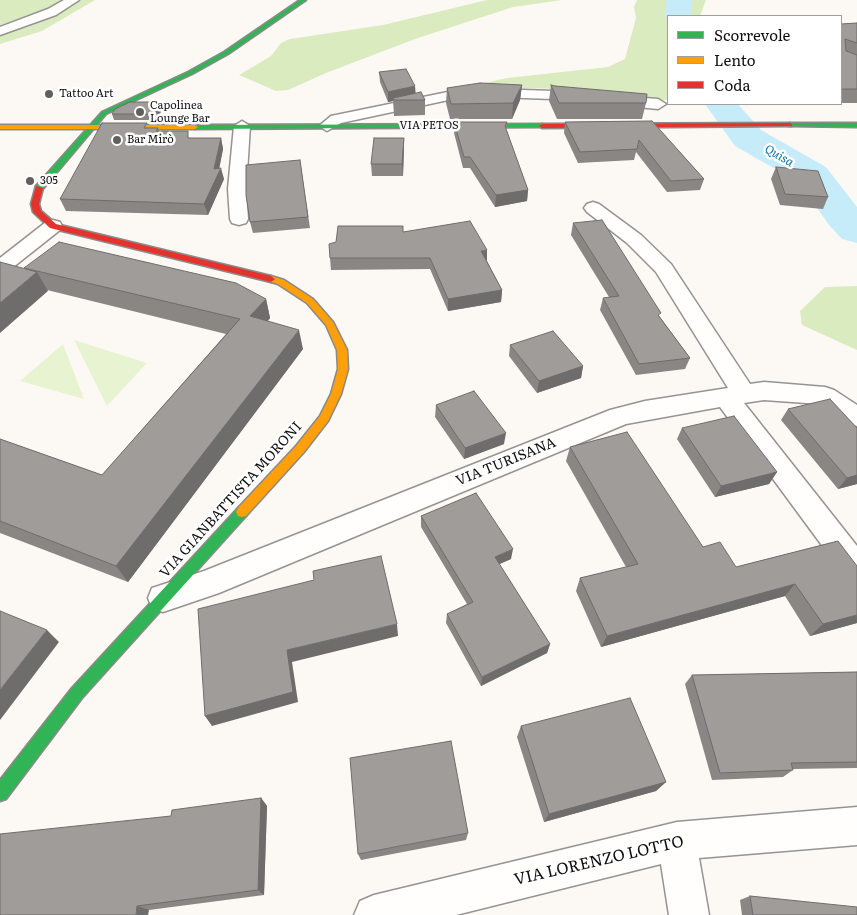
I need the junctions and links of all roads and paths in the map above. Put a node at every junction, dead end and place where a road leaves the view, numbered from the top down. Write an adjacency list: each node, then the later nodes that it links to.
1 (73, 0): 3 (street)
2 (303, 0): 9 (street)
3 (0, 31)
4 (658, 104): 7 (street)
5 (857, 125): 7 (street, VIA PETOS)
6 (242, 126): 7 (street, VIA PETOS); 9 (street, VIA PETOS); 11 (street)
7 (327, 126)
8 (0, 127): 9 (street, VIA PETOS)
9 (91, 128): 12 (street)
10 (593, 208): 14 (street)
11 (239, 219)
12 (53, 226): 13 (street); 17 (street, VIA GIANBATTISTA MORONI)
13 (0, 268)
14 (735, 395): 15 (street, VIA TURISANA); 16 (street); 17 (street, VIA TURISANA)
15 (857, 417)
16 (857, 569)
17 (163, 598): 18 (street, VIA GIANBATTISTA MORONI)
18 (0, 793)
19 (857, 826): 20 (street, VIA LORENZO LOTTO)
20 (677, 840): 21 (street, VIA LORENZO LOTTO); 22 (street)
21 (374, 915)
22 (689, 915)

